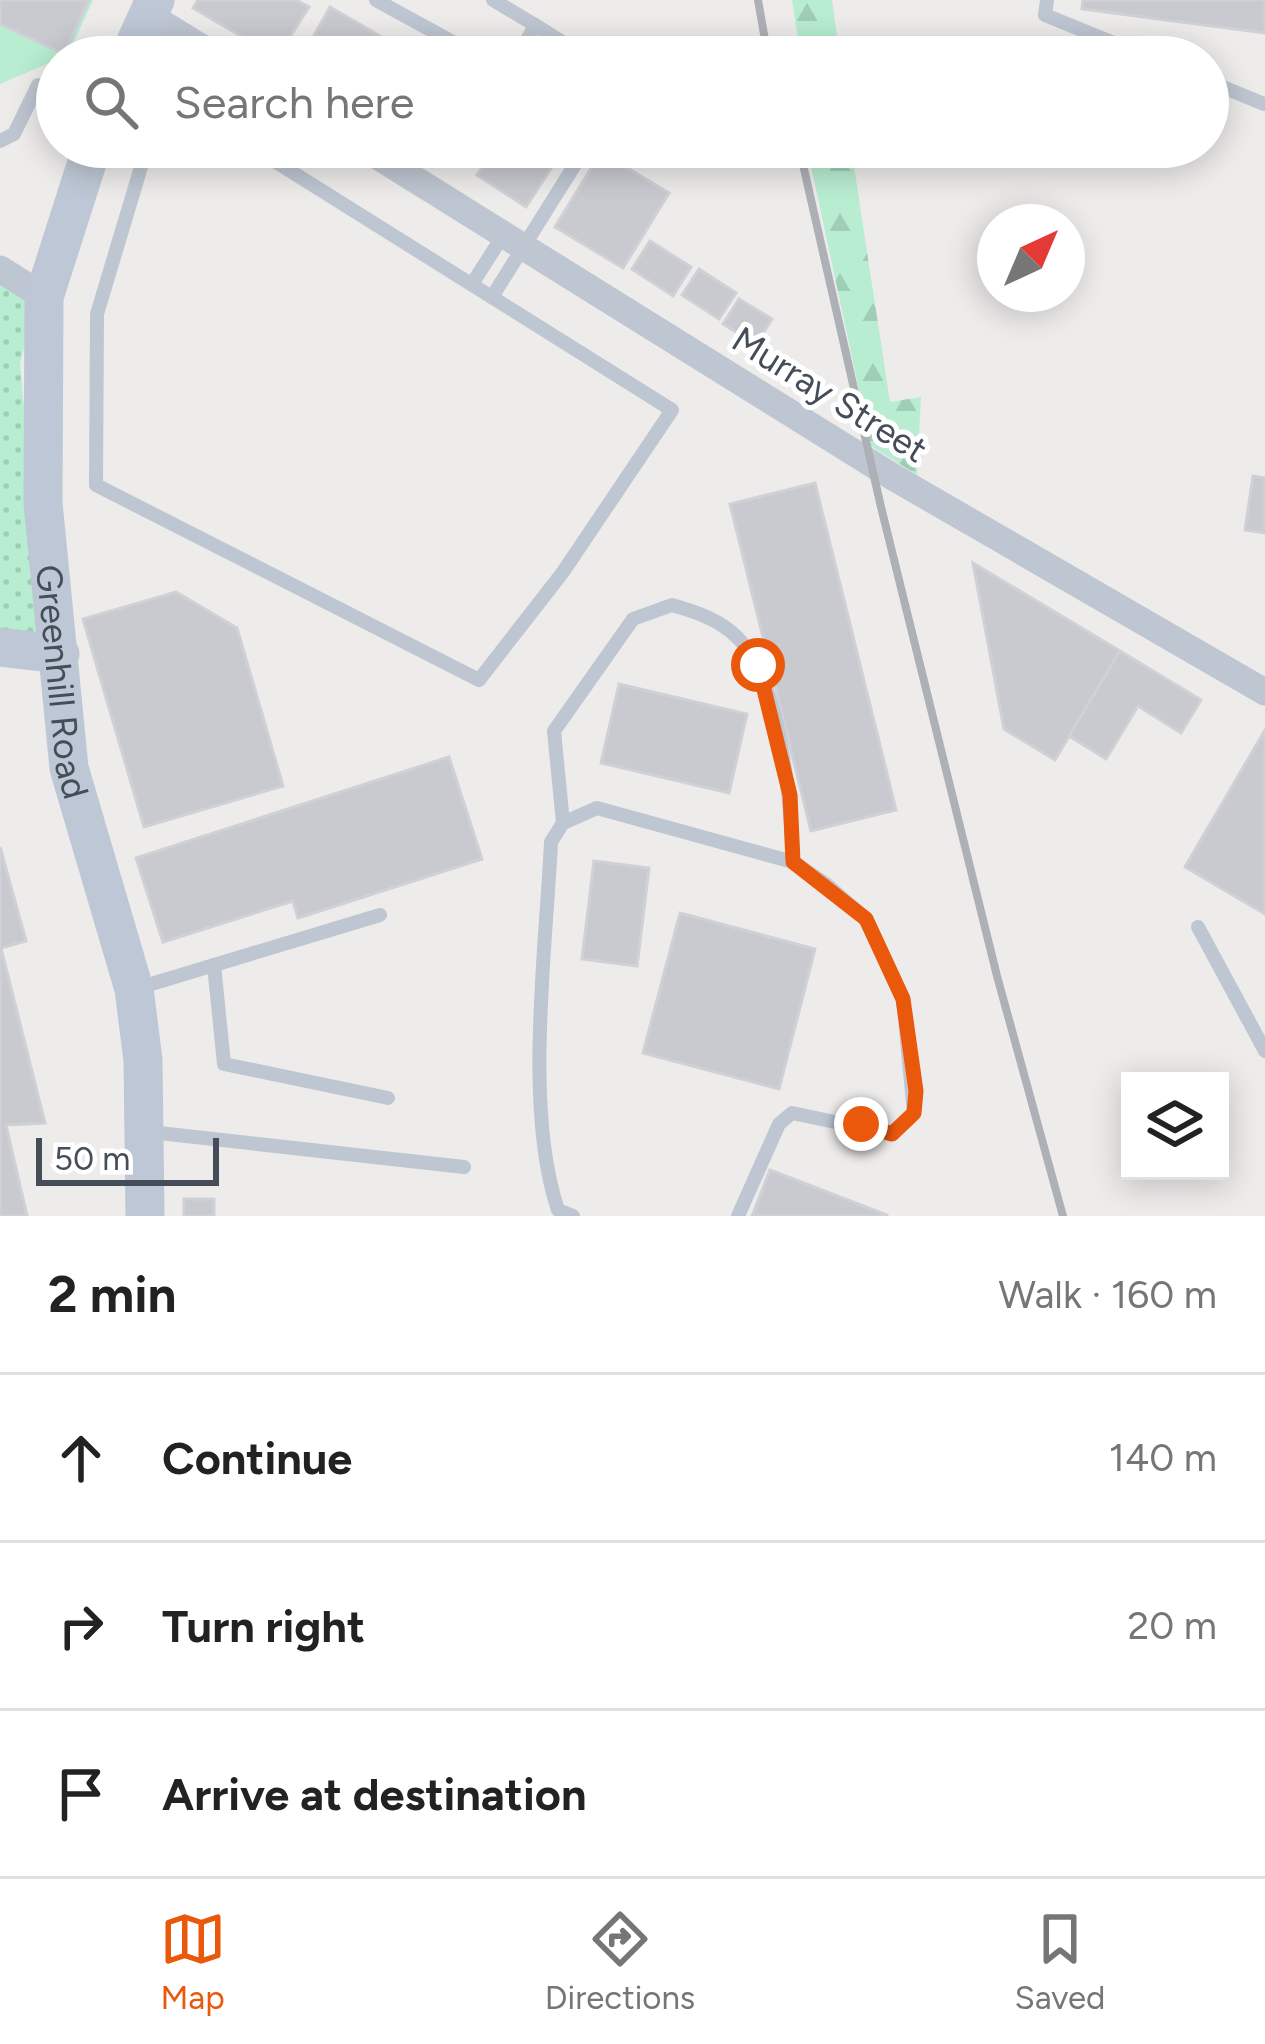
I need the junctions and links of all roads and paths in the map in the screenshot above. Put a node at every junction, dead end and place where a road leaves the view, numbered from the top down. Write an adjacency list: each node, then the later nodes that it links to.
1 (376, 0): 8 (lane)
2 (493, 0): 5 (lane)
3 (1047, 0): 11 (lane)
4 (151, 7): 6 (street); 7 (street)
5 (535, 25): 9 (lane); 10 (lane)
6 (138, 36)
7 (190, 36)
8 (442, 36)
9 (529, 36)
10 (553, 36)
11 (1096, 36)
12 (36, 89): 15 (lane)
13 (1229, 90): 14 (lane)
14 (1264, 104)
15 (0, 141)
16 (85, 168): 24 (street, Greenhill Road)
17 (142, 168): 25 (lane)
18 (286, 168): 23 (lane)
19 (397, 168): 21 (street, Murray Street)
20 (570, 168): 21 (lane)
21 (514, 240): 23 (lane); 25 (lane); 28 (street, Murray Street)
22 (0, 269): 24 (street)
23 (472, 284): 25 (lane)
24 (44, 297): 27 (street, Greenhill Road)
25 (492, 297)
26 (0, 647): 27 (street)
27 (60, 654): 34 (street, Greenhill Road)
28 (1265, 692)
29 (563, 823): 30 (lane); 30 (lane); 39 (lane)
30 (793, 862): 41 (lane)
31 (380, 915): 33 (lane)
32 (1198, 926): 35 (lane)
33 (214, 965): 34 (lane); 36 (lane)
34 (134, 989): 37 (street, Greenhill Road)
35 (1265, 1051)
36 (388, 1098)
37 (145, 1131): 38 (lane); 40 (street, Greenhill Road)
38 (464, 1167)
39 (559, 1214)
40 (145, 1216)
41 (738, 1216)

